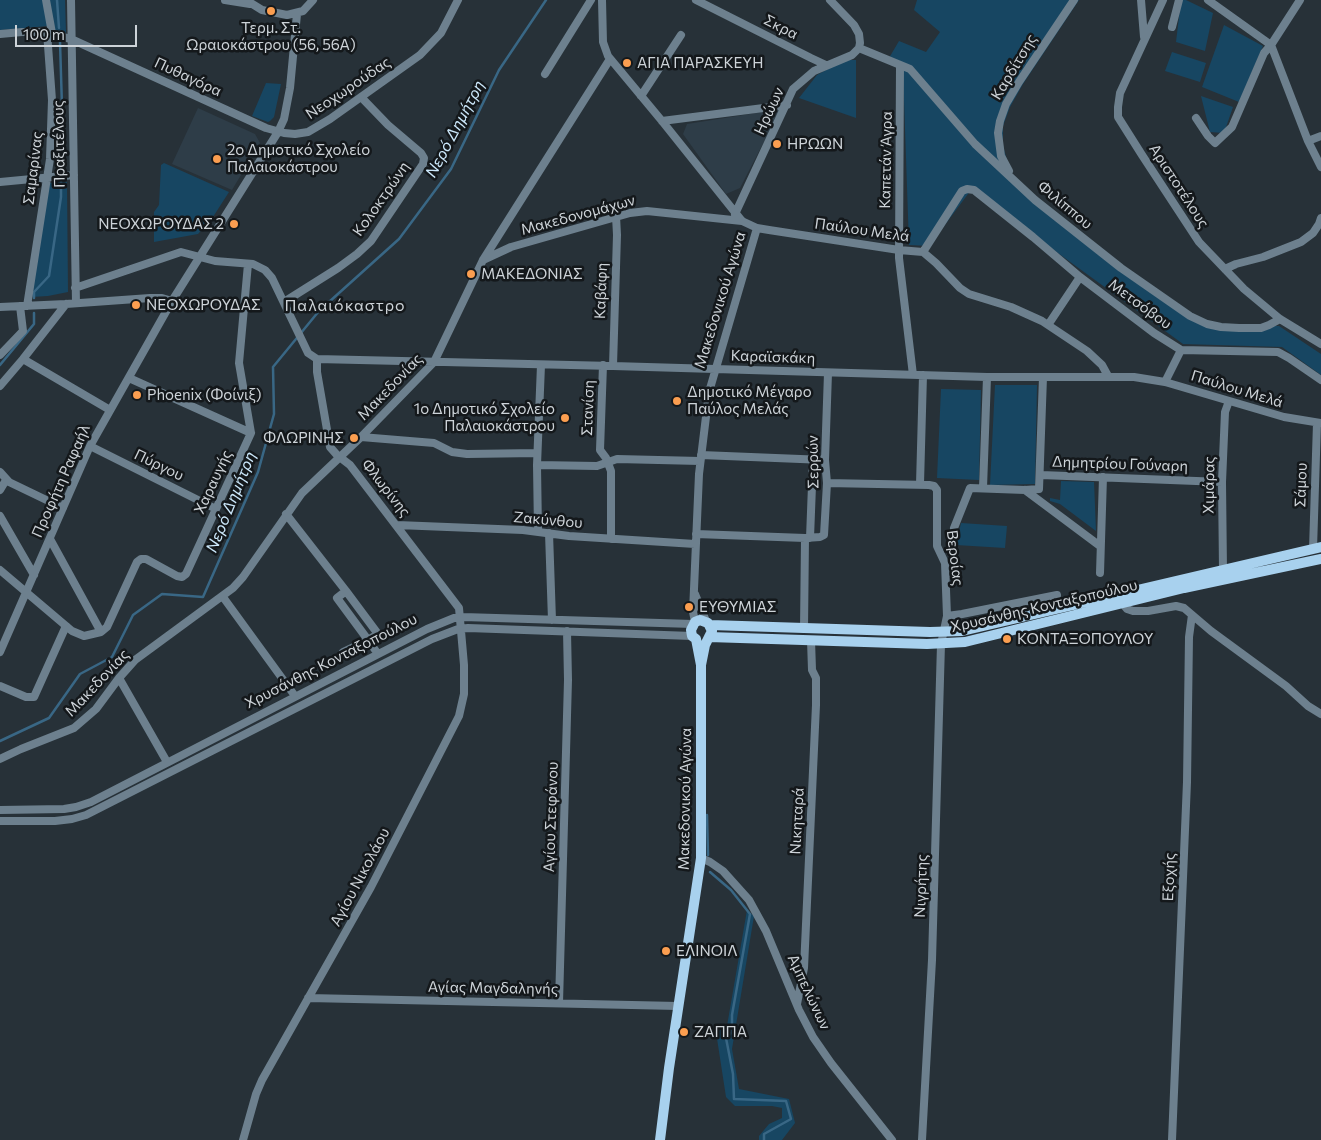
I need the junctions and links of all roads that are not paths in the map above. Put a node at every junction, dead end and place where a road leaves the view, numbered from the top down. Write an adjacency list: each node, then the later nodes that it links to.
1 (46, 0): 19 (street, Σαμαρίνας)
2 (71, 0): 22 (street, Πραξιτέλους)
3 (225, 0): 16 (street)
4 (313, 0): 17 (street)
5 (458, 0): 31 (street, Νεοχωρούδας)
6 (591, 0): 29 (street)
7 (602, 0): 26 (street, Παύλου Μελά)
8 (696, 0): 27 (street, Σκρα)
9 (830, 0): 25 (street)
10 (1074, 0): 41 (street, Καρδίτσης)
11 (1141, 0): 23 (street)
12 (1163, 0): 23 (street, Αριστοτέλους)
13 (1179, 0): 18 (street)
14 (1208, 0): 24 (street)
15 (1300, 0): 24 (street)
16 (248, 2): 17 (street)
17 (297, 14): 35 (street)
18 (1172, 27)
19 (50, 33): 20 (street, Πυθαγόρα); 22 (street, Πυθαγόρα); 40 (street, Σαμαρίνας)
20 (0, 34)
21 (681, 35): 30 (street)
22 (71, 39): 35 (street, Πυθαγόρα); 39 (street, Πραξιτέλους)
23 (1144, 39): 53 (street, Αριστοτέλους)
24 (1272, 45): 33 (street); 37 (street)
25 (859, 48): 27 (street, Ηρώων); 28 (street, Φιλίππου)
26 (610, 59): 30 (street, Παύλου Μελά); 51 (street, Μακεδονίας)
27 (826, 65): 32 (street, Ηρώων)
28 (900, 65): 41 (street, Φιλίππου); 48 (street, Καπετάν Άγρα)
29 (545, 74)
30 (641, 96): 34 (street, Παύλου Μελά)
31 (361, 98): 35 (street, Νεοχωρούδας); 57 (street, Κολοκτρώνη)
32 (787, 105): 34 (street); 43 (street, Ηρώων)
33 (1196, 118)
34 (662, 121): 43 (street, Παύλου Μελά)
35 (278, 132): 50 (street)
36 (1321, 136): 37 (street)
37 (1308, 140): 38 (street)
38 (1321, 167)
39 (74, 175): 40 (street); 55 (street, Πραξιτέλους)
40 (47, 177): 42 (street); 60 (street, Σαμαρίνας)
41 (1016, 181): 62 (street, Φιλίππου)
42 (0, 182)
43 (736, 214): 46 (street, Παύλου Μελά)
44 (616, 216): 46 (street, Μακεδονομάχων); 51 (street, Μακεδονομάχων); 72 (street, Καβάφη)
45 (1321, 218): 53 (street)
46 (742, 221): 47 (street, Παύλου Μελά)
47 (757, 228): 48 (street, Παύλου Μελά); 73 (street, Μακεδονικού Αγώνα)
48 (899, 250): 49 (street, Παύλου Μελά); 75 (street, Καπετάν Άγρα)
49 (923, 252): 54 (street, Μετσόβου); 63 (street, Παύλου Μελά)
50 (199, 257): 52 (street); 55 (street); 56 (street)
51 (484, 260): 69 (street, Μακεδονίας)
52 (248, 264): 57 (street); 87 (street)
53 (1225, 269): 62 (street, Αριστοτέλους)
54 (1080, 277): 63 (street); 65 (street, Μετσόβου)
55 (75, 288): 58 (street)
56 (172, 301): 58 (street); 80 (street, Προφήτη Ραφαήλ)
57 (284, 302): 68 (street)
58 (76, 303): 59 (street)
59 (66, 304): 60 (street); 67 (street)
60 (24, 306): 61 (street); 66 (street, Σαμαρίνας)
61 (0, 307)
62 (1280, 319): 64 (street, Αριστοτέλους)
63 (1048, 326): 77 (street, Παύλου Μελά)
64 (1321, 344)
65 (1181, 350): 81 (street); 82 (street)
66 (0, 355)
67 (23, 359): 83 (street); 85 (street)
68 (317, 359): 69 (street, Καραϊσκάκη); 91 (street, Φλωρίνης)
69 (434, 362): 70 (street, Καραϊσκάκη); 88 (street, Μακεδονίας)
70 (541, 364): 71 (street, Καραϊσκάκη); 90 (street)
71 (603, 366): 72 (street, Καραϊσκάκη); 95 (street, Στανίση)
72 (613, 366): 73 (street, Καραϊσκάκη)
73 (715, 368): 74 (street, Καραϊσκάκη); 92 (street, Μακεδονικού Αγώνα)
74 (828, 373): 75 (street, Καραϊσκάκη); 94 (street, Σερρών)
75 (913, 375): 76 (street, Καραϊσκάκη)
76 (923, 375): 78 (street, Καραϊσκάκη); 103 (street)
77 (1108, 376): 79 (street, Καραϊσκάκη); 82 (street, Παύλου Μελά)
78 (987, 377): 79 (street, Καραϊσκάκη); 104 (street)
79 (1043, 377): 98 (street)
80 (129, 378): 85 (street, Προφήτη Ραφαήλ); 87 (street)
81 (1321, 380)
82 (1165, 382): 84 (street, Παύλου Μελά)
83 (0, 386)
84 (1229, 401): 86 (street, Παύλου Μελά); 101 (street, Χιμάρας)
85 (110, 410): 89 (street, Προφήτη Ραφαήλ)
86 (1319, 423): 121 (street, Σάμου)
87 (251, 433): 108 (street, Χαραυγής)
88 (361, 437): 90 (street); 91 (street, Μακεδονίας)
89 (90, 446): 107 (street, Προφήτη Ραφαήλ); 108 (street, Πύργου)
90 (537, 453): 96 (street)
91 (339, 456): 109 (street, Μακεδονίας); 111 (street, Φλωρίνης)
92 (701, 458): 93 (street); 95 (street); 115 (street, Μακεδονικού Αγώνα)
93 (813, 459): 94 (street); 116 (street, Σερρών)
94 (824, 460): 102 (street, Σερρών)
95 (609, 462): 96 (street); 118 (street, Στανίση)
96 (537, 465): 113 (street)
97 (0, 472): 100 (street)
98 (1041, 475): 99 (street, Δημητρίου Γούναρη); 106 (street, Δημητρίου Γούναρη)
99 (1103, 477): 101 (street, Δημητρίου Γούναρη); 120 (street)
100 (6, 480): 105 (street); 107 (street)
101 (1222, 482): 124 (street, Χιμάρας)
102 (827, 483): 103 (street); 116 (street, Σερρών)
103 (920, 484): 132 (street, Βεροίας)
104 (983, 488): 106 (street); 112 (street, Βεροίας)
105 (0, 490)
106 (1026, 490): 120 (street)
107 (63, 508): 117 (street, Προφήτη Ραφαήλ)
108 (216, 508): 140 (street, Χαραυγής)
109 (286, 514): 129 (street, Μακεδονίας); 144 (street)
110 (0, 516): 126 (street)
111 (397, 525): 113 (street, Ζακύνθου); 133 (street, Φλωρίνης)
112 (954, 528)
113 (538, 531): 114 (street, Ζακύνθου)
114 (549, 533): 118 (street, Ζακύνθου); 134 (street)
115 (696, 534): 116 (street); 119 (street, Μακεδονικού Αγώνα)
116 (808, 538): 138 (street, Σερρών)
117 (50, 539): 126 (street, Προφήτη Ραφαήλ); 140 (street)
118 (611, 539): 119 (street, Ζακύνθου)
119 (696, 544): 135 (street, Μακεδονικού Αγώνα)
120 (1100, 546): 125 (street)
121 (1317, 548): 124 (main road, Χρυσάνθης Κονταξοπούλου)
122 (1321, 559): 130 (main road, Χρυσάνθης Κονταξοπούλου)
123 (0, 570): 127 (street)
124 (1223, 570): 141 (main road, Χρυσάνθης Κονταξοπούλου)
125 (1100, 573)
126 (34, 575): 127 (street, Προφήτη Ραφαήλ)
127 (26, 593): 136 (street); 147 (street, Προφήτη Ραφαήλ)
128 (1057, 595): 132 (street)
129 (223, 597): 151 (street, Μακεδονίας); 153 (street)
130 (1124, 604): 131 (street); 146 (main road, Χρυσάνθης Κονταξοπούλου)
131 (1192, 615): 154 (street); 168 (street, Εξοχής)
132 (947, 616): 141 (street, Βεροίας)
133 (461, 617): 134 (street, Χρυσάνθης Κονταξοπούλου); 137 (street, Αγίου Νικολάου); 149 (street, Χρυσάνθης Κονταξοπούλου)
134 (552, 620): 135 (street, Χρυσάνθης Κονταξοπούλου)
135 (701, 623): 138 (main road, Χρυσάνθης Κονταξοπούλου); 142 (main road); 143 (main road)
136 (66, 626): 140 (street); 152 (street)
137 (461, 628): 139 (street, Χρυσάνθης Κονταξοπούλου); 158 (street, Χρυσάνθης Κονταξοπούλου); 160 (street, Αγίου Νικολάου)
138 (804, 629): 141 (main road, Χρυσάνθης Κονταξοπούλου)
139 (567, 631): 142 (street, Χρυσάνθης Κονταξοπούλου); 161 (street, Αγίου Στεφάνου)
140 (101, 632)
141 (943, 632): 146 (street, Νιγρήτης)
142 (694, 637): 143 (main road); 150 (main road)
143 (709, 638): 145 (main road, Χρυσάνθης Κονταξοπούλου); 150 (main road)
144 (368, 640): 148 (street); 149 (street)
145 (812, 640): 146 (main road, Χρυσάνθης Κονταξοπούλου); 162 (street, Νικηταρά)
146 (941, 644): 167 (street, Νιγρήτης)
147 (0, 652)
148 (344, 652)
149 (378, 654): 153 (street, Χρυσάνθης Κονταξοπούλου)
150 (701, 665): 159 (main road, Μακεδονικού Αγώνα)
151 (119, 678): 155 (street, Μακεδονίας); 156 (street)
152 (0, 686)
153 (295, 696): 156 (street, Χρυσάνθης Κονταξοπούλου)
154 (1321, 714)
155 (0, 759)
156 (167, 762): 157 (street, Χρυσάνθης Κονταξοπούλου)
157 (0, 810)
158 (0, 821)
159 (701, 858): 162 (street, Αμπελώνων); 163 (main road, Μακεδονικού Αγώνα)
160 (308, 998): 161 (street, Αγίας Μαγδαληνής); 164 (street, Αγίου Νικολάου)
161 (559, 1003): 163 (street, Αγίας Μαγδαληνής)
162 (797, 1004): 166 (street, Αμπελώνων)
163 (678, 1006): 165 (main road, Μακεδονικού Αγώνα)
164 (243, 1140)
165 (660, 1140)
166 (892, 1140)
167 (922, 1140)
168 (1172, 1140)

